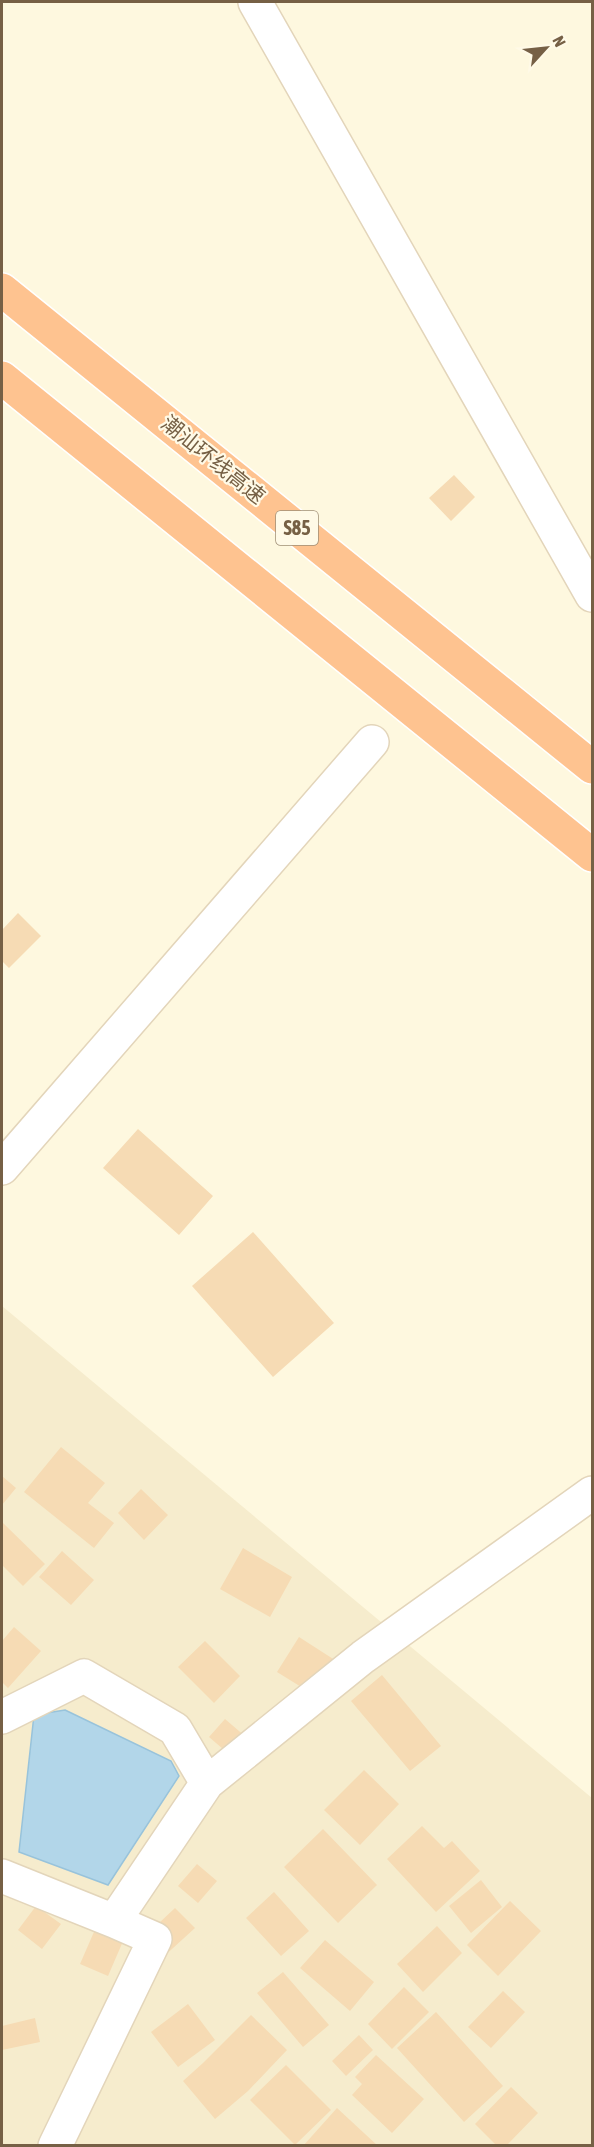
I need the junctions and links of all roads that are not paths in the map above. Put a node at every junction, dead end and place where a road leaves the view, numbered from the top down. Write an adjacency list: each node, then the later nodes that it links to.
1 (255, 2): 4 (street)
2 (2, 290): 6 (highway, 潮汕环线高速 / S85)
3 (2, 378): 7 (highway)
4 (592, 595)
5 (372, 742): 8 (street)
6 (592, 767)
7 (592, 855)
8 (2, 1168)
9 (592, 1493): 11 (street)
10 (2, 1717): 11 (street)
11 (207, 1783): 13 (street)
12 (2, 1876): 13 (street)
13 (114, 1921): 14 (street)
14 (55, 2145)

